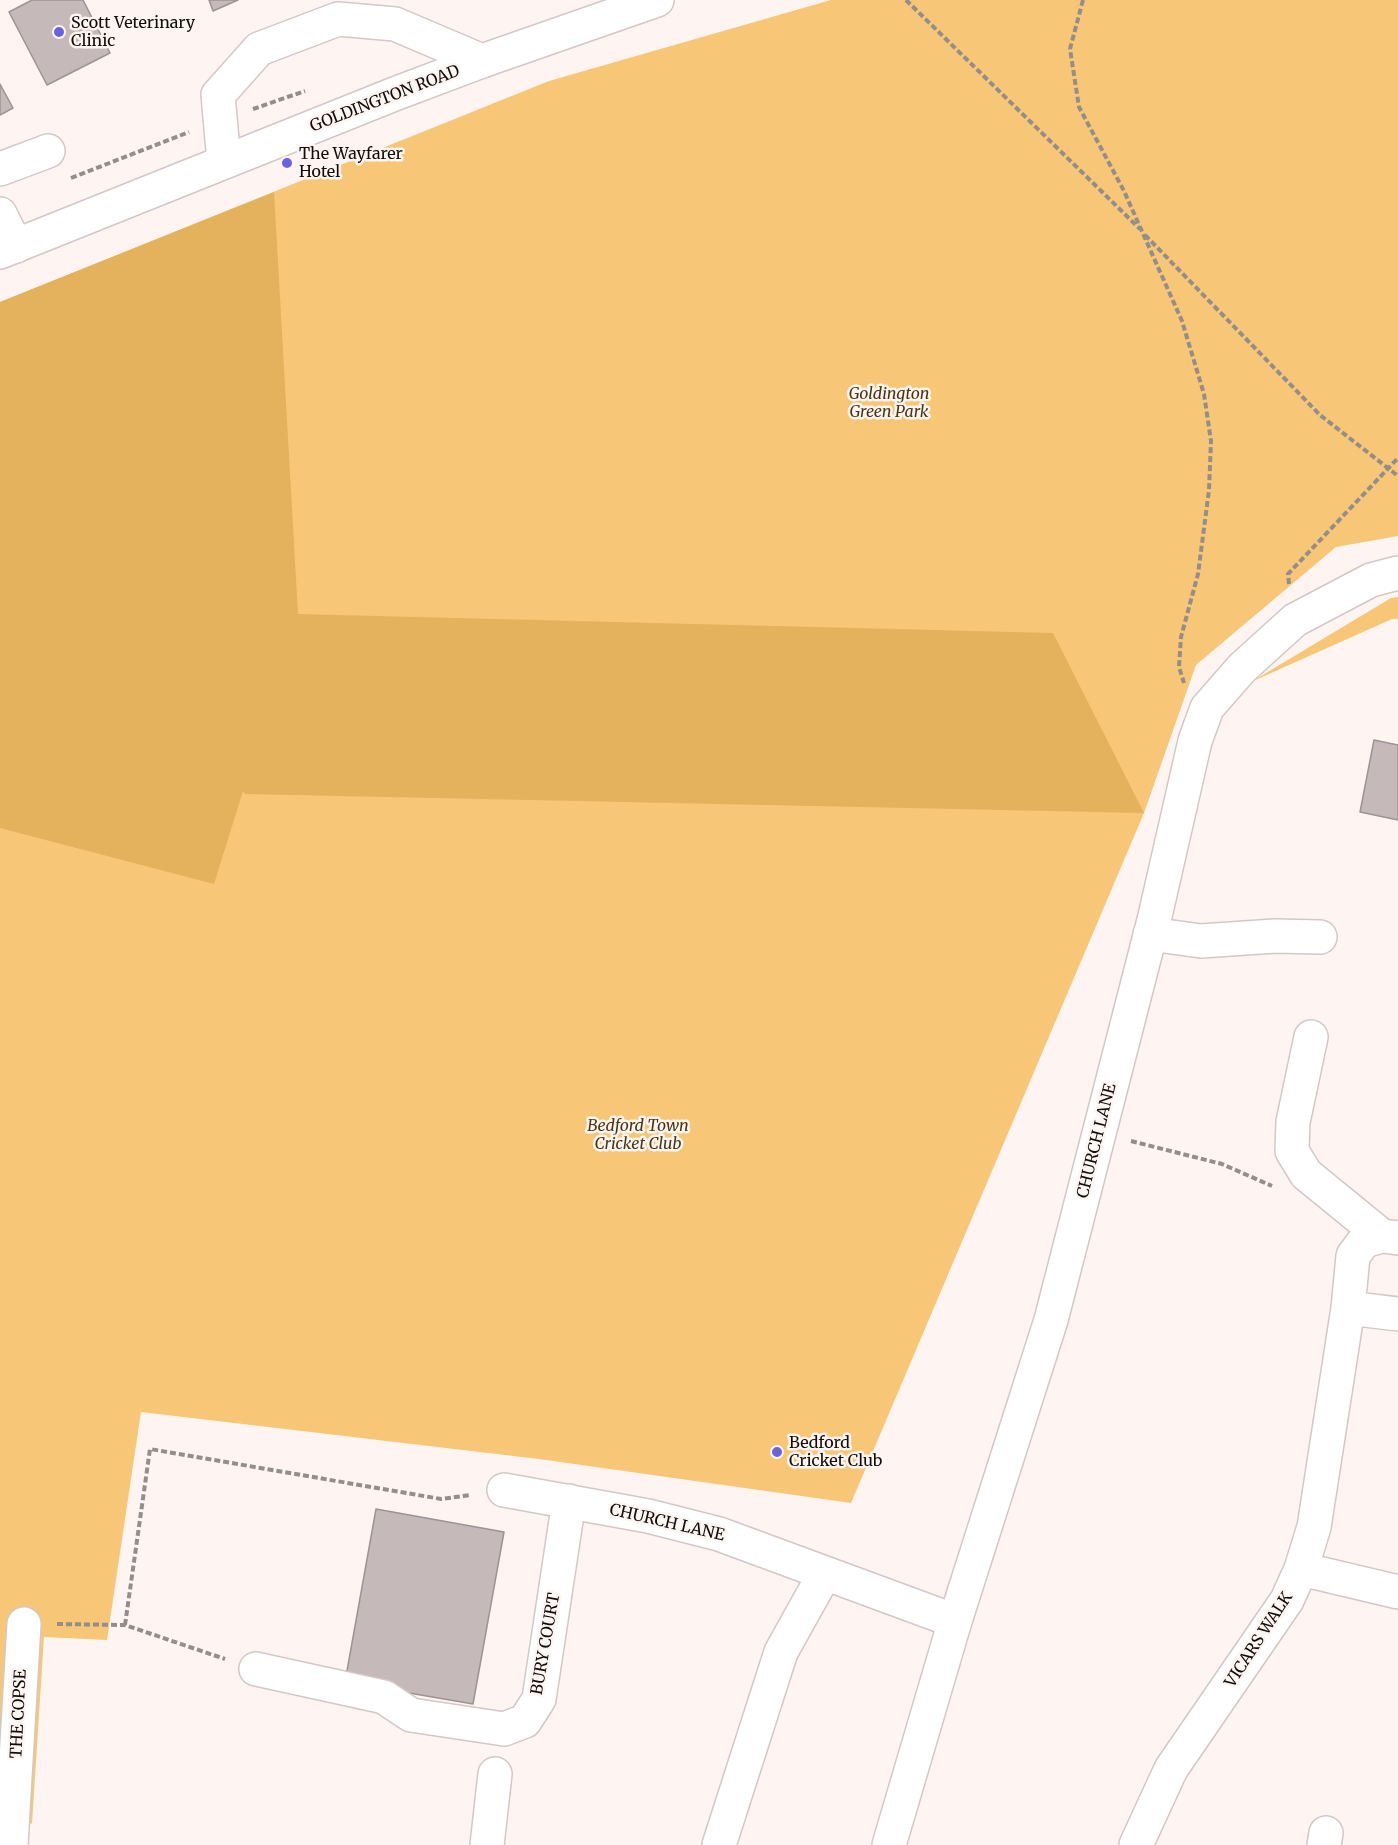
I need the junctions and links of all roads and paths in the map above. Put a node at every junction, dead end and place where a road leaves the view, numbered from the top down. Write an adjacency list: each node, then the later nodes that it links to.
1 (657, 0): 4 (street, GOLDINGTON ROAD)
2 (906, 0): 13 (path)
3 (1083, 0): 13 (path)
4 (616, 6): 5 (street, GOLDINGTON ROAD)
5 (482, 61): 7 (street); 9 (street, GOLDINGTON ROAD)
6 (309, 89): 7 (path)
7 (220, 120): 9 (street); 11 (path)
8 (48, 151): 10 (street)
9 (224, 162): 14 (street, GOLDINGTON ROAD)
10 (0, 169)
11 (66, 180)
12 (0, 214): 14 (street, GOLDINGTON ROAD)
13 (1143, 232): 16 (path); 20 (path)
14 (8, 249)
15 (1398, 458): 16 (path)
16 (1388, 468): 17 (path); 19 (path)
17 (1398, 476)
18 (1398, 573): 19 (street, CHURCH LANE)
19 (1295, 620): 20 (street, CHURCH LANE)
20 (1208, 708): 21 (street, CHURCH LANE)
21 (1150, 934): 22 (street); 24 (street, CHURCH LANE)
22 (1320, 937)
23 (1311, 1037): 26 (street)
24 (1100, 1133): 25 (path); 34 (street, CHURCH LANE)
25 (1275, 1187)
26 (1390, 1237): 27 (street, VICARS WALK)
27 (1348, 1308): 28 (street); 31 (street, VICARS WALK)
28 (1398, 1314)
29 (504, 1491): 30 (street, CHURCH LANE); 36 (path)
30 (569, 1501): 32 (street, CHURCH LANE); 37 (street, BURY COURT)
31 (1301, 1569): 33 (street); 44 (street, VICARS WALK)
32 (825, 1573): 34 (street, CHURCH LANE); 42 (street)
33 (1398, 1592)
34 (955, 1621): 43 (street, CHURCH LANE)
35 (24, 1624): 36 (path); 39 (street, THE COPSE)
36 (125, 1625): 37 (path)
37 (256, 1670)
38 (495, 1774): 41 (street)
39 (7, 1805): 40 (street, THE COPSE)
40 (11, 1845)
41 (487, 1845)
42 (719, 1845)
43 (889, 1845)
44 (1136, 1845)

